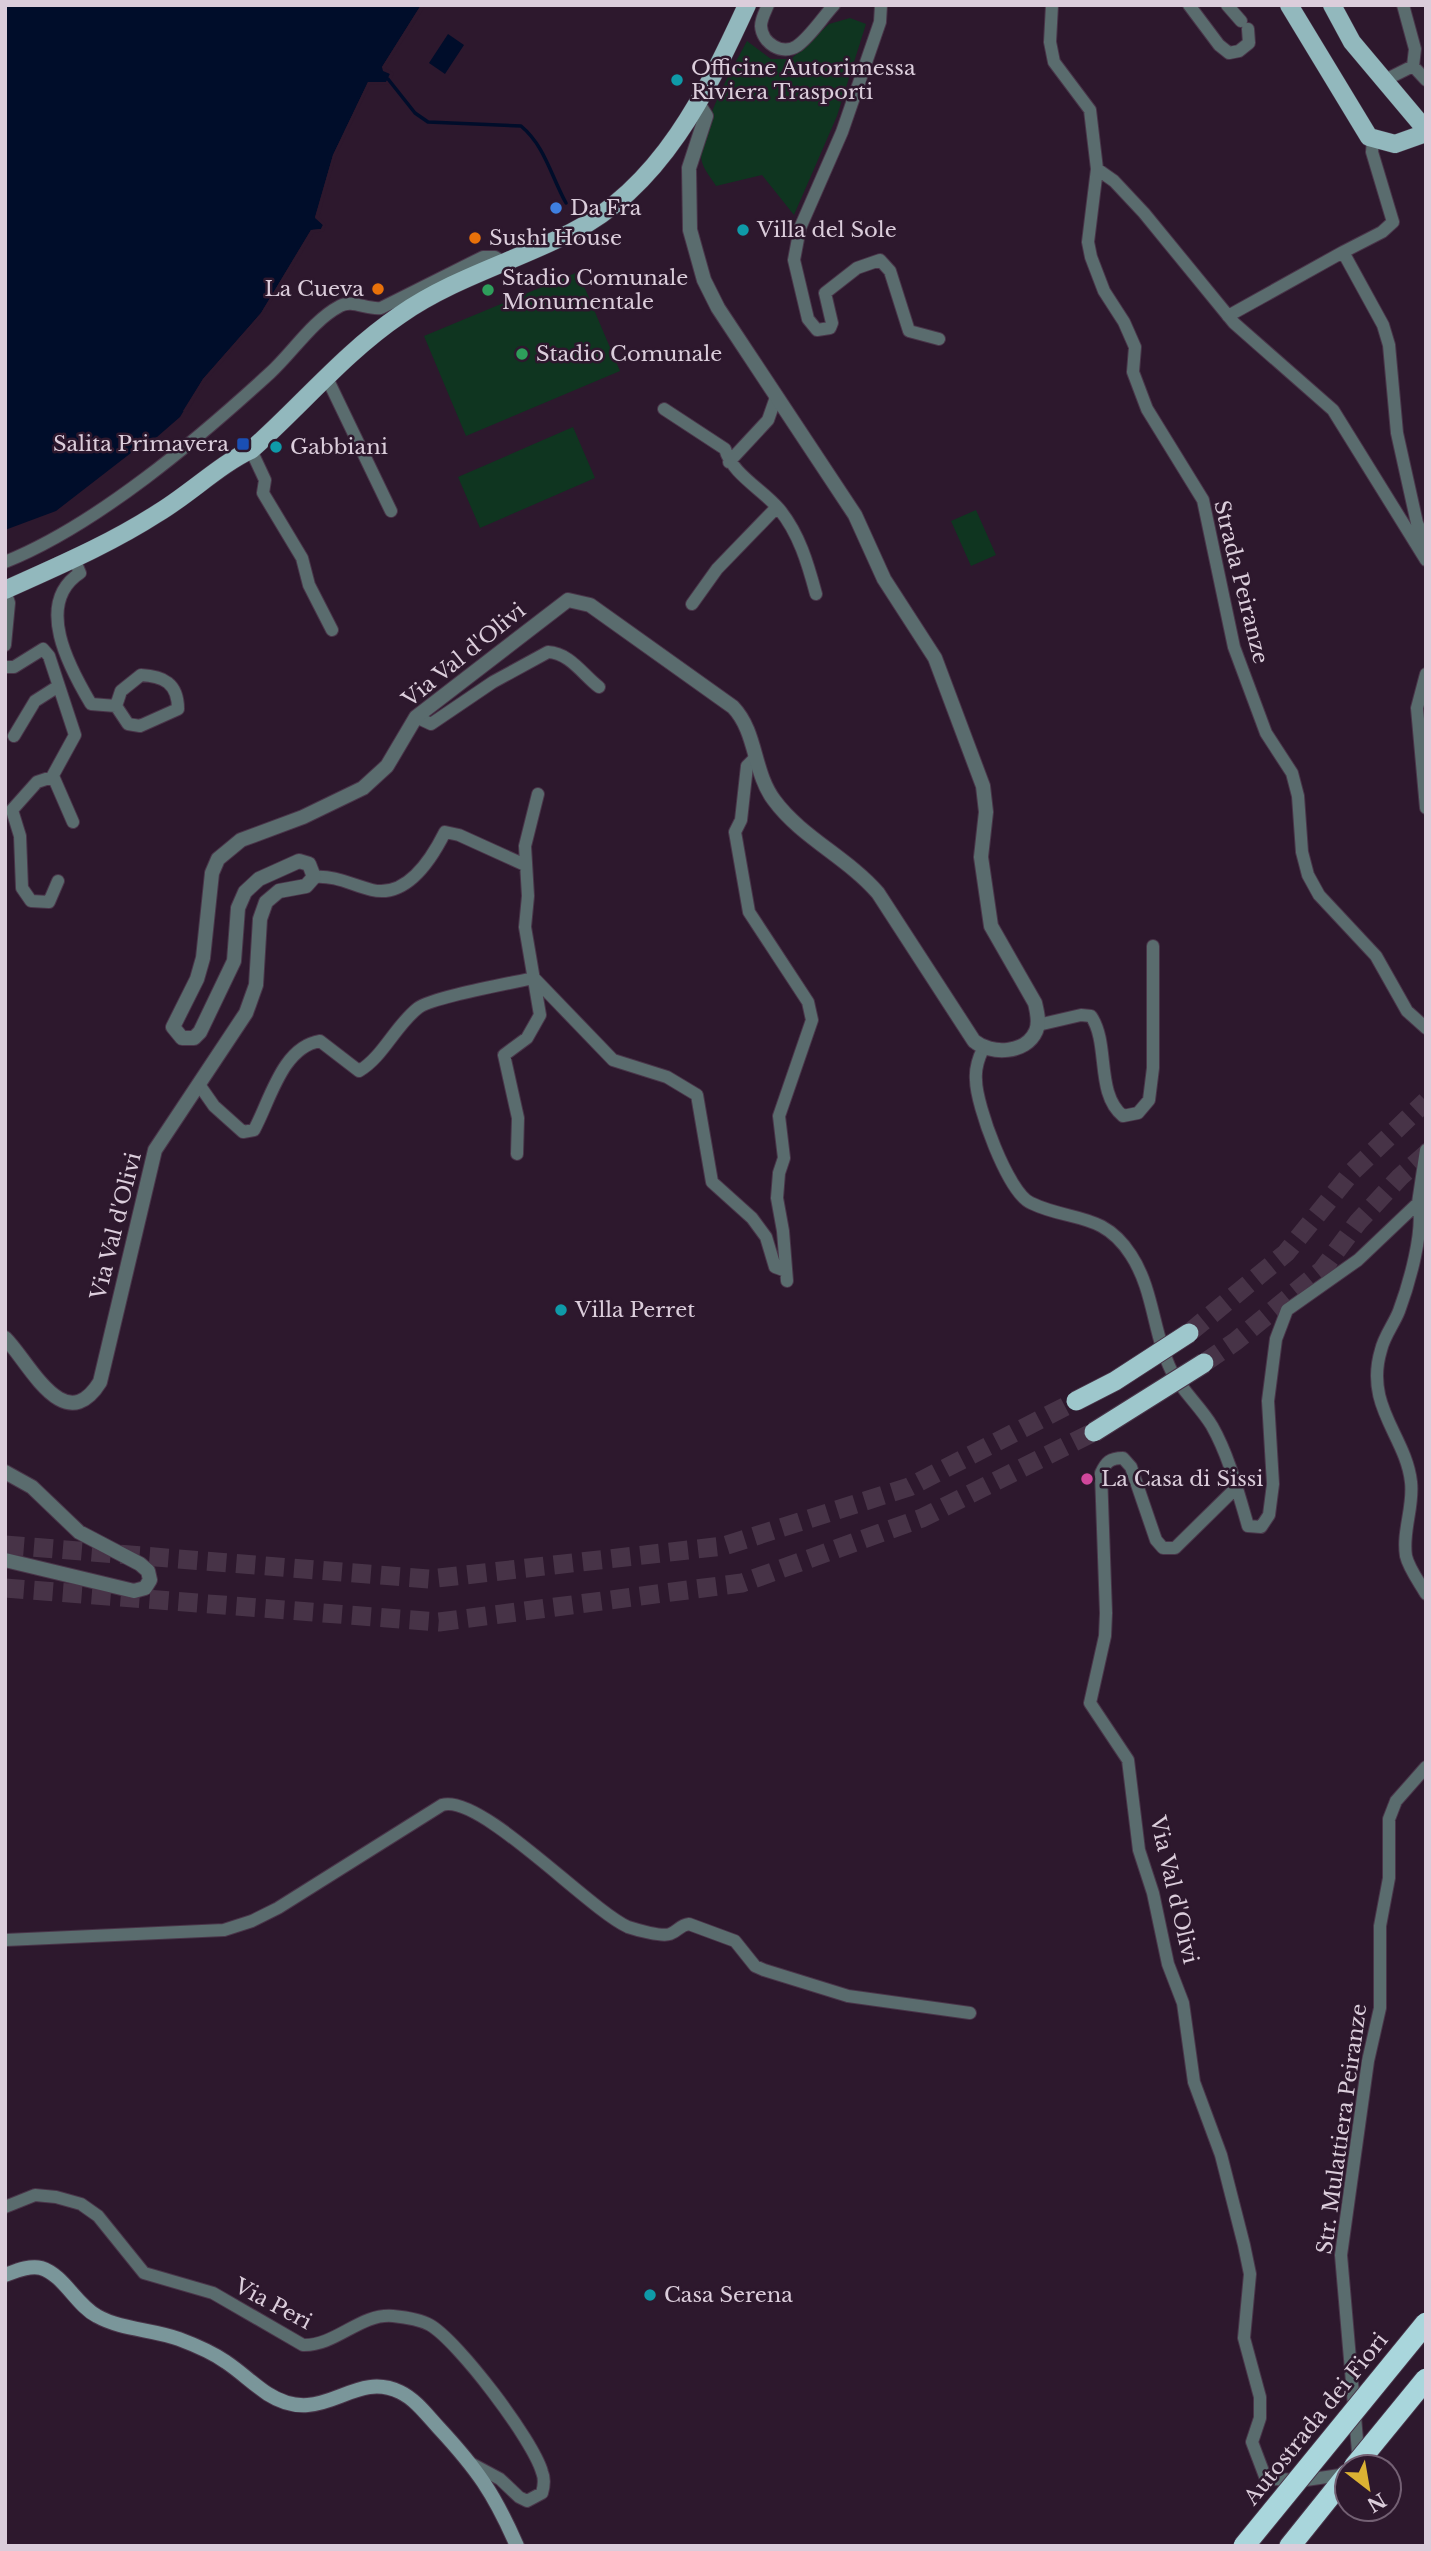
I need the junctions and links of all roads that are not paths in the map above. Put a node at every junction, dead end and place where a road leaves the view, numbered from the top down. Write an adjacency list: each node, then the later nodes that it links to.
1 (747, 5): 14 (main road)
2 (768, 5): 3 (street)
3 (834, 5)
4 (881, 5): 21 (street)
5 (1052, 5): 17 (street, Strada Peiranze)
6 (1189, 5): 7 (street)
7 (1227, 5)
8 (1289, 5): 16 (main road)
9 (1332, 5): 13 (main road)
10 (1403, 5): 11 (street)
11 (1413, 66): 12 (street); 13 (street)
12 (1426, 80)
13 (1383, 81): 15 (main road)
14 (699, 105): 19 (main road); 23 (street)
15 (1426, 132): 16 (main road)
16 (1373, 140): 18 (street)
17 (1097, 169): 20 (street); 56 (street, Strada Peiranze)
18 (1343, 252): 20 (street); 29 (street)
19 (503, 262): 22 (main road); 32 (street)
20 (1228, 316): 31 (street)
21 (939, 339)
22 (327, 378): 25 (main road); 28 (street)
23 (778, 398): 26 (street); 55 (street)
24 (664, 408): 26 (street)
25 (251, 450): 30 (main road); 36 (street)
26 (729, 461): 27 (street)
27 (778, 507): 34 (street); 35 (street)
28 (391, 511)
29 (1426, 543)
30 (74, 559): 33 (main road); 42 (street)
31 (1426, 560)
32 (5, 562)
33 (5, 590): 37 (street)
34 (816, 594)
35 (692, 604)
36 (332, 630)
37 (5, 645)
38 (5, 667): 40 (street)
39 (1426, 674): 48 (street)
40 (57, 687): 44 (street); 46 (street)
41 (599, 687): 43 (street)
42 (116, 706): 42 (street)
43 (416, 717): 45 (street, Via Val d'Olivi); 51 (street, Via Val d'Olivi)
44 (14, 736)
45 (756, 757): 54 (street); 57 (street, Via Val d'Olivi)
46 (53, 776): 49 (street); 52 (street)
47 (538, 794): 50 (street)
48 (1426, 808)
49 (74, 822)
50 (525, 865): 51 (street); 54 (street)
51 (314, 877): 58 (street, Via Val d'Olivi)
52 (58, 881)
53 (1153, 946): 55 (street)
54 (534, 978): 58 (street); 60 (street)
55 (1038, 1026): 57 (street)
56 (1426, 1028)
57 (983, 1049): 68 (street)
58 (200, 1086): 63 (street, Via Val d'Olivi)
59 (1426, 1150): 61 (street)
60 (517, 1154)
61 (1418, 1203): 68 (street); 70 (street)
62 (1189, 1333): 65 (highway, bridge)
63 (5, 1338)
64 (1204, 1363): 66 (highway, bridge)
65 (1076, 1401)
66 (1094, 1432)
67 (5, 1472): 69 (street)
68 (1236, 1488): 81 (street, Via Val d'Olivi)
69 (5, 1560)
70 (1426, 1594)
71 (1426, 1767): 78 (street, Str. Mulattiera Peiranze)
72 (5, 1940): 73 (street)
73 (970, 2013)
74 (5, 2207): 80 (street, Via Peri)
75 (5, 2275): 80 (main road)
76 (1426, 2323): 84 (highway, Autostrada dei Fiori, bridge)
77 (1426, 2379): 79 (highway, bridge)
78 (1356, 2453)
79 (1368, 2453)
80 (472, 2464): 83 (main road)
81 (1333, 2477)
82 (1333, 2492): 85 (highway)
83 (517, 2546)
84 (1244, 2546)
85 (1290, 2546)

